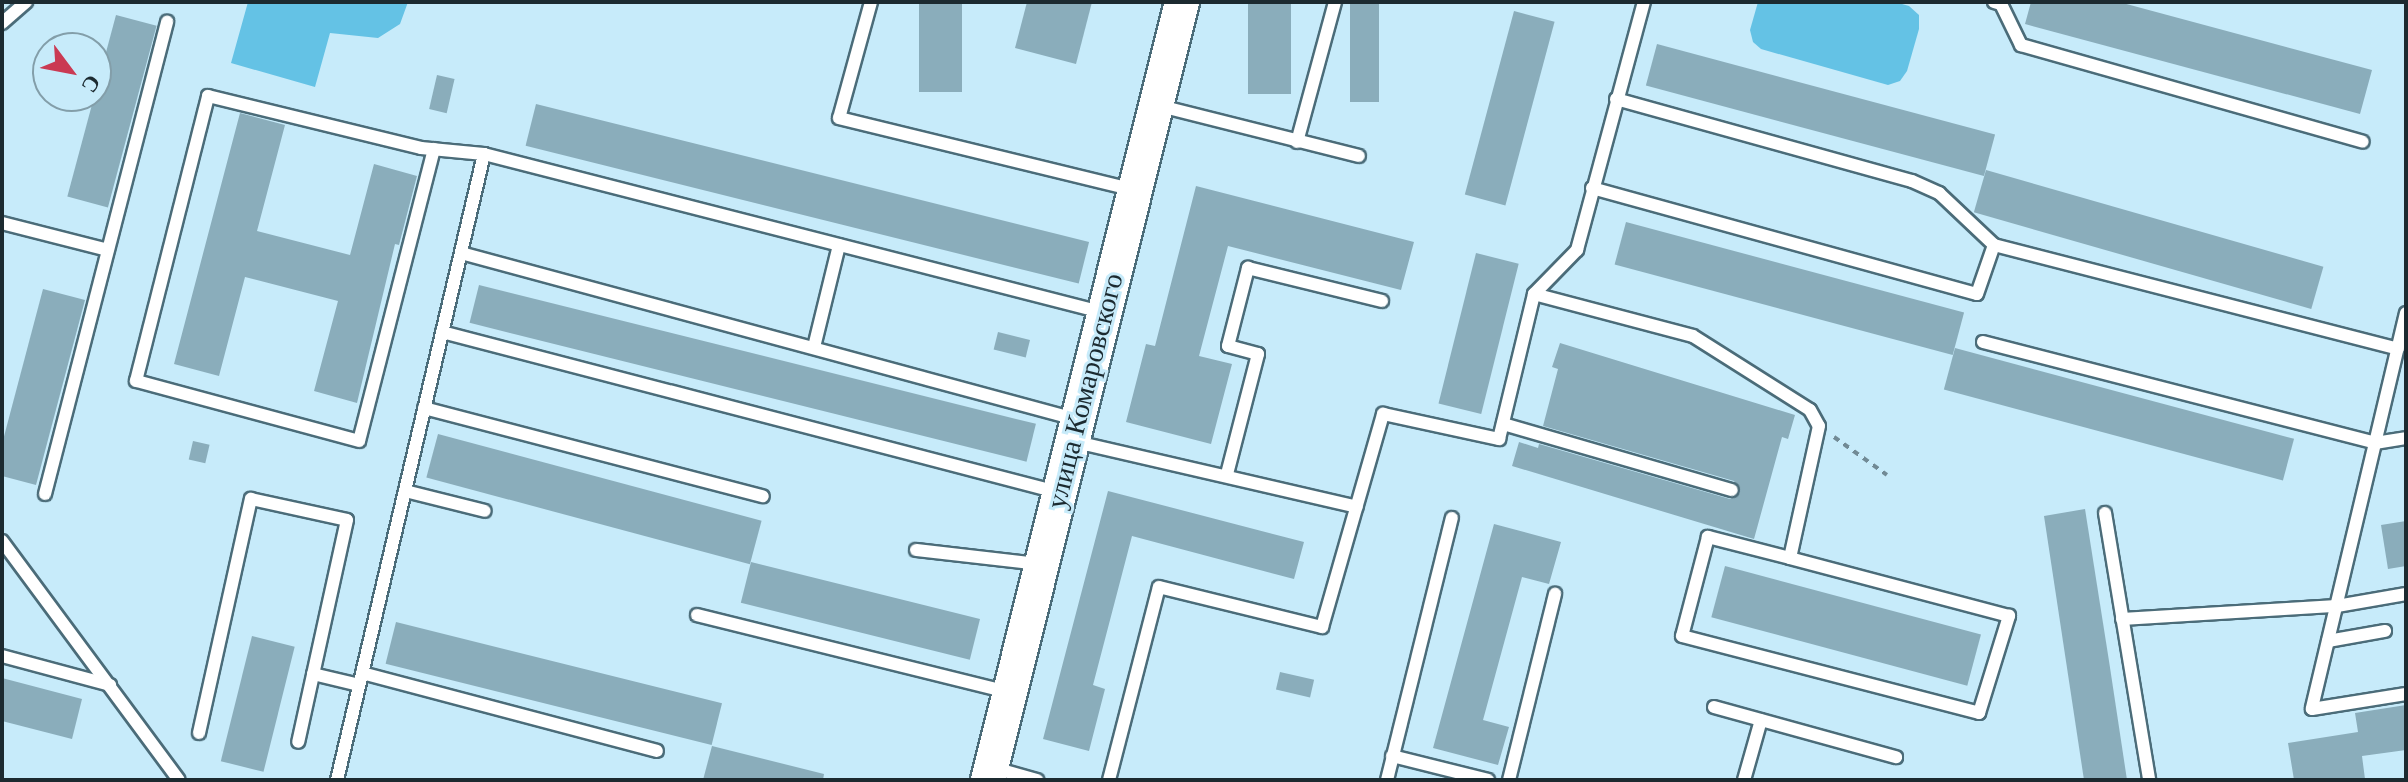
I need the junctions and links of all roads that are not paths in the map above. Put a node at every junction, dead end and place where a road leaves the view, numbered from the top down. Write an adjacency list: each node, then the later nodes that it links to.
1 (26, 2): 8 (lane)
2 (871, 2): 17 (lane)
3 (1182, 2): 10 (street, улица Комаровского)
4 (1335, 2): 11 (lane)
5 (1644, 2): 9 (lane)
6 (1994, 2): 12 (lane)
7 (167, 22): 21 (lane)
8 (2, 23)
9 (1616, 99): 16 (lane); 20 (lane)
10 (1157, 105): 11 (lane); 17 (street, улица Комаровского)
11 (1297, 142): 15 (lane)
12 (2363, 142)
13 (434, 149): 13 (lane); 14 (lane)
14 (484, 154): 19 (lane); 22 (lane)
15 (1359, 156)
16 (1592, 188): 20 (lane); 23 (lane)
17 (1135, 190): 25 (street, улица Комаровского)
18 (2, 223): 21 (lane)
19 (839, 245): 25 (lane); 29 (lane)
20 (1994, 245): 30 (lane)
21 (108, 250): 40 (lane)
22 (461, 253): 27 (lane); 29 (lane)
23 (1534, 294): 32 (lane); 48 (lane)
24 (1382, 301): 36 (lane)
25 (1104, 313): 33 (street, улица Комаровского)
26 (2406, 313): 30 (lane)
27 (442, 332): 31 (lane); 39 (lane)
28 (1983, 342): 35 (lane)
29 (814, 347): 33 (lane)
30 (2398, 349): 35 (lane)
31 (424, 408): 38 (lane); 41 (lane)
32 (1503, 424): 37 (lane); 42 (lane)
33 (1075, 430): 36 (lane); 39 (street, улица Комаровского)
34 (2406, 438): 35 (lane)
35 (2375, 443): 52 (lane)
36 (1227, 474): 42 (lane)
37 (1732, 490)
38 (405, 491): 43 (lane); 59 (lane)
39 (1060, 493): 49 (street, улица Комаровского)
40 (45, 494)
41 (763, 496)
42 (1357, 507): 74 (lane)
43 (485, 511)
44 (2105, 513): 54 (lane)
45 (1452, 518): 68 (lane)
46 (2, 541): 60 (lane)
47 (916, 550): 49 (lane)
48 (1790, 558): 48 (lane)
49 (1041, 564): 61 (street, улица Комаровского)
50 (1555, 594): 77 (lane)
51 (2406, 594): 52 (lane)
52 (2337, 606): 54 (lane); 56 (lane)
53 (697, 615): 61 (lane)
54 (2122, 619): 79 (lane)
55 (2385, 631): 56 (lane)
56 (2328, 641): 62 (lane)
57 (2, 656): 60 (lane)
58 (313, 674): 59 (lane); 65 (lane); 66 (lane)
59 (360, 679): 67 (lane); 72 (lane)
60 (110, 685): 71 (lane)
61 (1008, 692): 70 (street, улица Комаровского)
62 (2406, 694)
63 (1714, 707): 64 (lane)
64 (1761, 720): 69 (lane); 78 (lane)
65 (199, 733)
66 (298, 742)
67 (657, 751)
68 (1392, 756): 75 (lane); 76 (lane)
69 (1896, 757)
70 (990, 773): 73 (lane)
71 (179, 780)
72 (337, 780)
73 (1037, 780)
74 (1109, 780)
75 (1387, 780)
76 (1488, 780)
77 (1509, 780)
78 (1744, 780)
79 (2149, 780)

